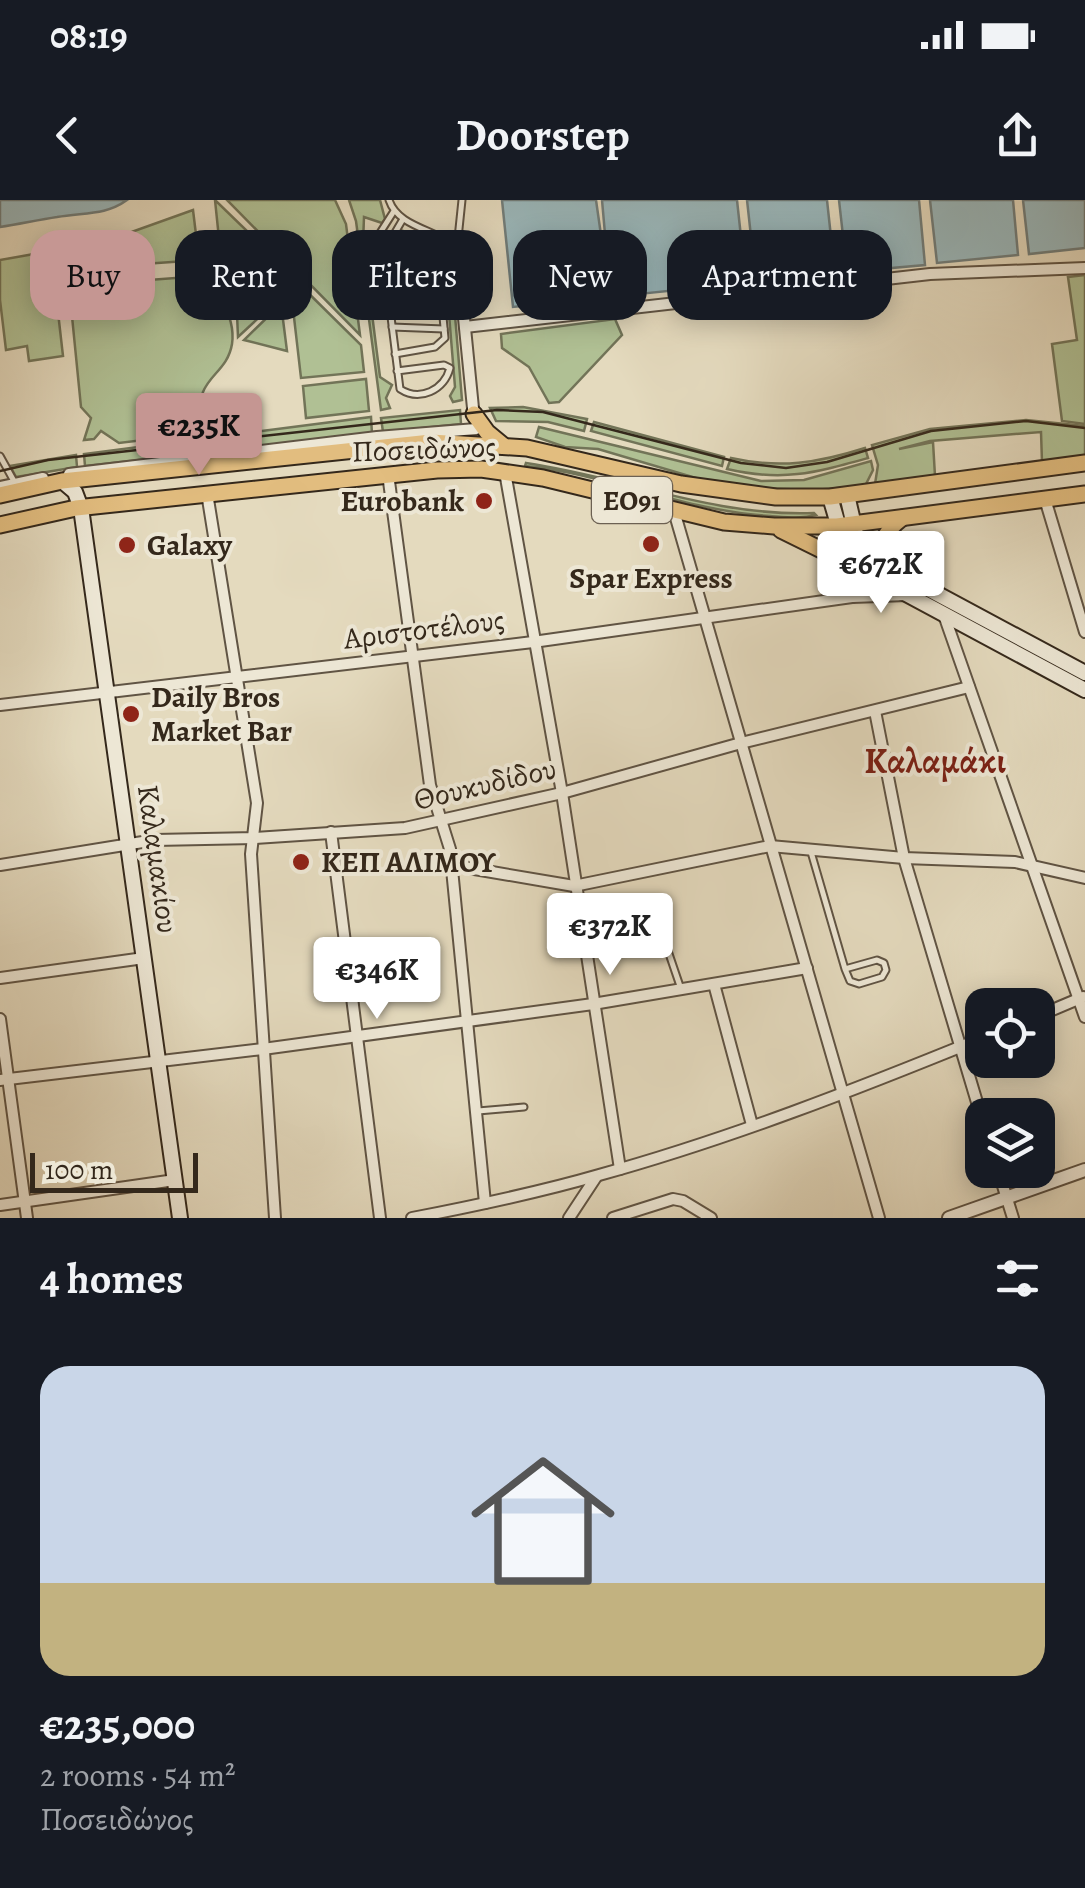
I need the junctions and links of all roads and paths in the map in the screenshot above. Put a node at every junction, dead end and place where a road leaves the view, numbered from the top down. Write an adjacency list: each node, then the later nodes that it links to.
1 (390, 200): 3 (lane)
2 (462, 200): 8 (lane)
3 (394, 211): 4 (lane); 5 (lane)
4 (403, 219): 6 (lane); 7 (lane)
5 (381, 230)
6 (397, 230)
7 (428, 230)
8 (460, 230)
9 (1085, 268): 14 (street)
10 (391, 320): 13 (lane)
11 (443, 320): 15 (lane)
12 (464, 320): 14 (street)
13 (392, 326): 15 (lane); 16 (lane)
14 (465, 327): 18 (street)
15 (444, 328): 16 (lane)
16 (395, 354): 17 (lane)
17 (398, 372): 17 (lane)
18 (475, 429): 19 (highway, Ποσειδώνος / ΕΟ91); 19 (highway); 22 (highway); 25 (highway, Ποσειδώνος / ΕΟ91); 27 (street)
19 (504, 446): 32 (highway, Ποσειδώνος / ΕΟ91)
20 (0, 456): 27 (lane)
21 (1085, 463): 32 (highway, Ποσειδώνος / ΕΟ91)
22 (480, 469): 23 (highway, Ποσειδώνος / ΕΟ91); 24 (highway, Ποσειδώνος / ΕΟ91)
23 (506, 472): 35 (highway, Ποσειδώνος / ΕΟ91); 47 (street)
24 (388, 474): 29 (highway, Ποσειδώνος / ΕΟ91); 48 (street)
25 (105, 476): 26 (highway, Ποσειδώνος / ΕΟ91); 34 (main road)
26 (62, 481): 27 (highway, Ποσειδώνος / ΕΟ91); 34 (main road)
27 (21, 486): 28 (street); 31 (highway, Ποσειδώνος / ΕΟ91)
28 (0, 487)
29 (207, 494): 34 (highway, Ποσειδώνος / ΕΟ91); 50 (street)
30 (1085, 494): 33 (highway, Ποσειδώνος / ΕΟ91)
31 (0, 495)
32 (838, 496): 37 (main road)
33 (1045, 500): 36 (highway, Ποσειδώνος / ΕΟ91); 46 (street)
34 (81, 508): 38 (highway, Ποσειδώνος / ΕΟ91); 53 (main road, Καλαμακίου)
35 (674, 511): 39 (highway, Ποσειδώνος / ΕΟ91); 45 (street)
36 (904, 517): 37 (highway, Ποσειδώνος / ΕΟ91); 41 (highway)
37 (845, 524): 39 (highway, Ποσειδώνος / ΕΟ91); 40 (main road); 41 (main road)
38 (0, 525)
39 (774, 526): 40 (highway)
40 (858, 568): 42 (main road); 43 (street)
41 (888, 569): 49 (main road)
42 (908, 595): 43 (street, Αριστοτέλους); 44 (main road)
43 (852, 597): 45 (street, Αριστοτέλους)
44 (944, 614): 51 (street); 52 (main road)
45 (708, 619): 47 (street, Αριστοτέλους); 56 (street)
46 (1085, 632)
47 (533, 642): 48 (street, Αριστοτέλους); 57 (street)
48 (412, 655): 50 (street, Αριστοτέλους); 58 (street)
49 (1081, 666)
50 (236, 676): 53 (street, Αριστοτέλους); 60 (street)
51 (970, 687): 55 (street, Θουκυδίδου); 67 (street)
52 (1085, 690)
53 (107, 693): 54 (street, Αριστοτέλους); 61 (main road, Καλαμακίου)
54 (0, 704)
55 (874, 711): 56 (street, Θουκυδίδου); 64 (street)
56 (741, 744): 57 (street, Θουκυδίδου); 62 (street)
57 (562, 793): 58 (street, Θουκυδίδου); 69 (street)
58 (438, 820): 59 (street, Θουκυδίδου); 66 (street)
59 (331, 832): 60 (street, Θουκυδίδου); 83 (street)
60 (254, 838): 61 (street, Θουκυδίδου); 86 (street)
61 (128, 844): 65 (street, Θουκυδίδου); 71 (main road, Καλαμακίου)
62 (770, 846): 63 (street); 69 (street); 72 (street)
63 (810, 850): 64 (street); 73 (lane)
64 (904, 858): 67 (street); 85 (street)
65 (0, 865)
66 (451, 865): 69 (street); 82 (street)
67 (1031, 865): 68 (street); 77 (street)
68 (1085, 878)
69 (574, 886): 78 (street)
70 (642, 938): 76 (lane)
71 (144, 958): 74 (street); 87 (main road, Καλαμακίου)
72 (807, 968): 75 (street); 89 (street)
73 (845, 969): 73 (lane)
74 (0, 978)
75 (714, 984): 76 (street); 93 (street)
76 (681, 990): 78 (street)
77 (1082, 998): 79 (street); 80 (street)
78 (594, 1004): 82 (street); 94 (street)
79 (1055, 1009)
80 (1085, 1017)
81 (0, 1019): 88 (street)
82 (466, 1022): 83 (street); 92 (street)
83 (358, 1034): 86 (street); 106 (street)
84 (965, 1045): 85 (street)
85 (960, 1047): 89 (street); 90 (street)
86 (263, 1049): 87 (street); 105 (street)
87 (158, 1060): 88 (street); 97 (main road, Καλαμακίου)
88 (4, 1080): 100 (street)
89 (843, 1092): 93 (street); 112 (street)
90 (976, 1098)
91 (524, 1107): 92 (lane)
92 (475, 1111): 101 (street)
93 (752, 1125): 94 (street)
94 (620, 1169): 96 (street)
95 (1085, 1170): 99 (street)
96 (596, 1176): 101 (street); 109 (street)
97 (175, 1180): 100 (street); 104 (main road, Καλαμακίου)
98 (1003, 1188): 99 (street)
99 (1006, 1198): 113 (street); 114 (street)
100 (25, 1202): 102 (street); 103 (street)
101 (482, 1204): 107 (street); 108 (street)
102 (0, 1206)
103 (28, 1218)
104 (180, 1218)
105 (275, 1218)
106 (380, 1218)
107 (412, 1218)
108 (480, 1218)
109 (569, 1218)
110 (613, 1218): 111 (street)
111 (711, 1218)
112 (879, 1218)
113 (949, 1218)
114 (1013, 1218)

